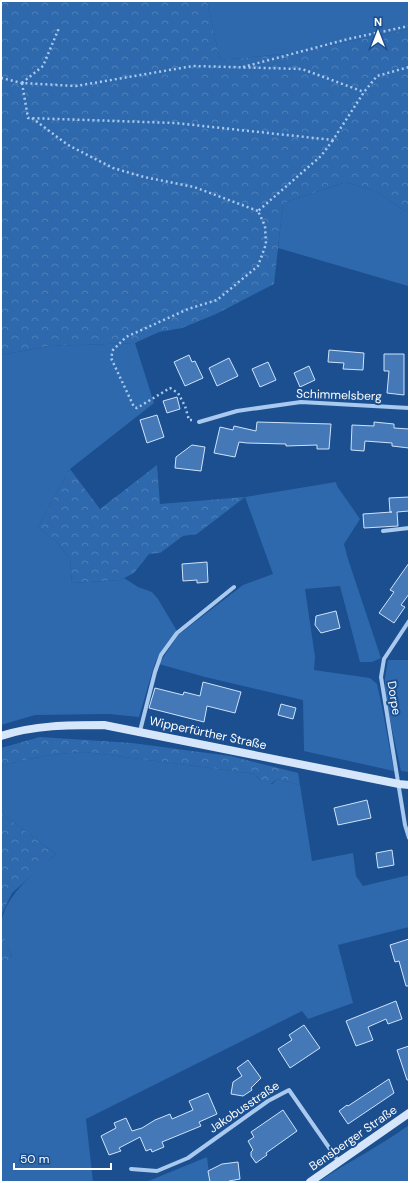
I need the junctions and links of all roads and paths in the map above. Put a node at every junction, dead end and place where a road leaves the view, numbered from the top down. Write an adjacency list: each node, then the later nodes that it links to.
1 (409, 26): 4 (path)
2 (59, 28): 6 (path)
3 (409, 67): 7 (path)
4 (239, 68): 6 (path); 7 (path)
5 (1, 78): 6 (path)
6 (22, 83): 8 (path)
7 (364, 92): 9 (path)
8 (32, 118): 9 (path); 10 (path)
9 (333, 140): 10 (path)
10 (258, 211): 12 (path)
11 (409, 408): 12 (street, Schimmelsberg)
12 (199, 422)
13 (409, 528): 14 (street)
14 (383, 531)
15 (234, 587): 17 (street)
16 (409, 621): 19 (street, Dorpe)
17 (140, 731): 18 (main road, Wipperfürther Straße); 19 (main road, Wipperfürther Straße)
18 (1, 736)
19 (399, 784): 20 (main road, Wipperfürther Straße); 21 (street, Dorpe)
20 (409, 785)
21 (409, 838)
22 (409, 1113): 23 (main road, Bensberger Straße)
23 (339, 1162): 24 (street, Jakobusstraße); 25 (main road, Bensberger Straße)
24 (131, 1169)
25 (310, 1182)

